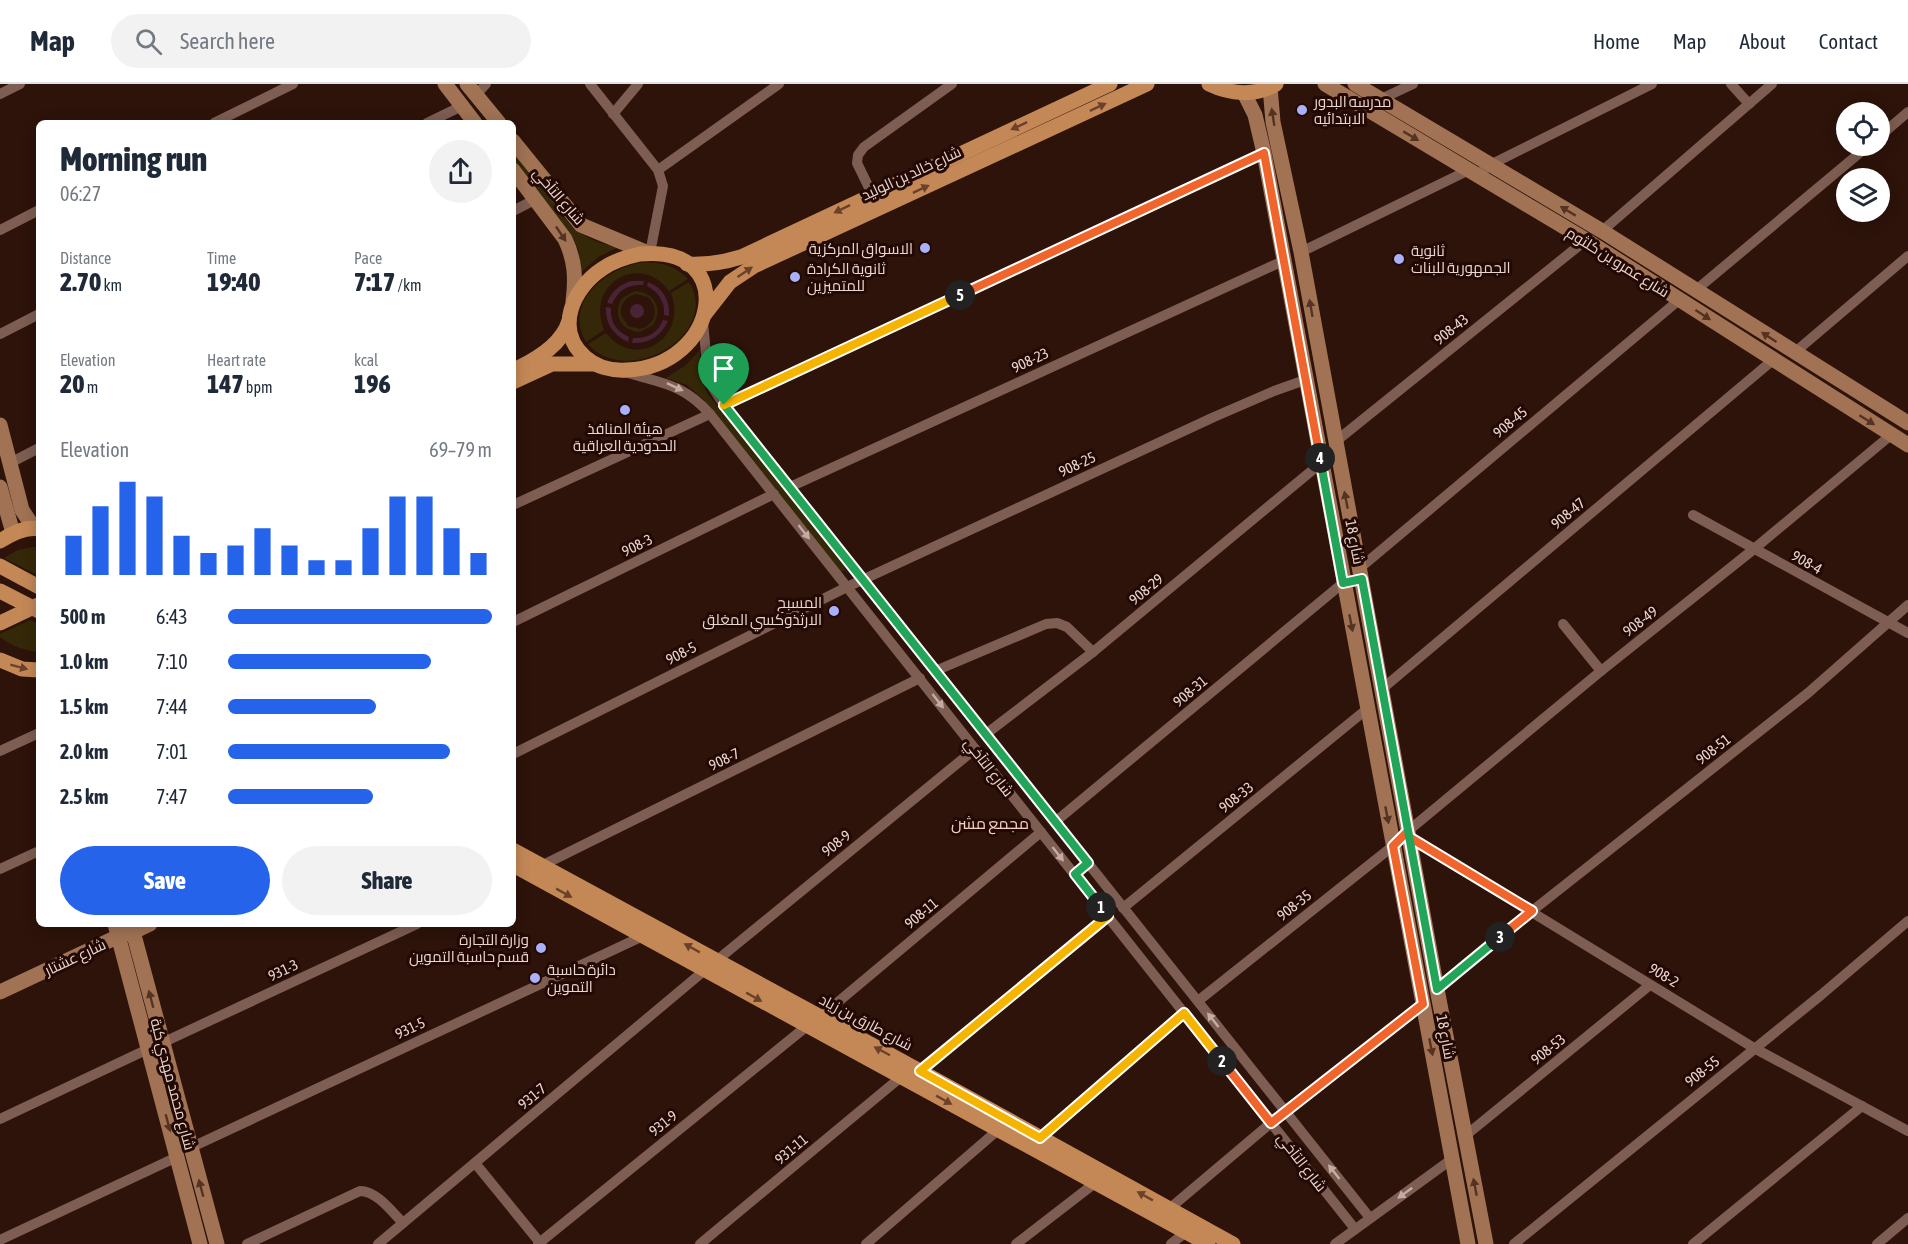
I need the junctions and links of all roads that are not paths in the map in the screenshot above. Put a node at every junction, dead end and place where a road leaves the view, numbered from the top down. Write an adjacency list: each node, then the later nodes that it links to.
1 (20, 84): 20 (street)
2 (293, 84): 26 (street)
3 (445, 84): 23 (street)
4 (590, 84): 25 (street)
5 (638, 84): 25 (street)
6 (778, 84): 35 (street)
7 (952, 84): 38 (street)
8 (1110, 84): 38 (main road, شارع خالد بن الوليد, one-way to 38)
9 (1147, 84): 54 (main road, شارع خالد بن الوليد, one-way to 9)
10 (1209, 84): 19 (main road)
11 (1325, 84): 36 (street, شارع عمرو بن كلثوم, one-way to 36)
12 (1355, 84): 21 (street, شارع عمرو بن كلثوم)
13 (1413, 84): 21 (street)
14 (1652, 84): 34 (street)
15 (1731, 84): 22 (street)
16 (1773, 84): 22 (street)
17 (1273, 86): 19 (main road); 45 (street, شارع 18, one-way to 17)
18 (476, 88): 29 (street)
19 (1244, 93): 32 (street, شارع 18)
20 (0, 94)
21 (1381, 99): 34 (street, شارع عمرو بن كلثوم)
22 (1749, 105): 43 (street)
23 (462, 106): 27 (street); 28 (street)
24 (1908, 112): 30 (street)
25 (613, 114): 35 (street)
26 (220, 120)
27 (433, 120)
28 (473, 120)
29 (497, 120)
30 (1890, 127)
31 (516, 145): 46 (street, شارع التآخي)
32 (1264, 153): 48 (street, شارع 18); 65 (street)
33 (1856, 156): 50 (street)
34 (1492, 164): 36 (street); 43 (street, شارع عمرو بن كلثوم, one-way to 34)
35 (658, 170): 46 (street)
36 (1473, 173): 44 (street, شارع عمرو بن كلثوم); 45 (street)
37 (516, 174): 39 (street, شارع التآخي)
38 (872, 194): 49 (main road, شارع خالد بن الوليد, one-way to 49)
39 (536, 200): 40 (street); 52 (street, شارع التآخي, one-way to 52)
40 (516, 210)
41 (36, 212): 42 (street)
42 (0, 230)
43 (1602, 231): 50 (street, شارع عمرو بن كلثوم)
44 (1586, 240): 51 (street, شارع عمرو بن كلثوم); 70 (street, 908-43)
45 (1301, 252): 62 (street, شارع 18, one-way to 45)
46 (649, 253): 49 (main road); 52 (main road)
47 (1908, 256): 57 (street)
48 (1283, 261): 63 (street, شارع 18); 75 (street, 908-23)
49 (687, 264): 54 (main road)
50 (1696, 290): 57 (street, شارع عمرو بن كلثوم, one-way to 50)
51 (1679, 300): 58 (street, شارع عمرو بن كلثوم, one-way to 58); 85 (street, 908-45)
52 (573, 302): 55 (main road)
53 (36, 316): 56 (street)
54 (704, 318): 61 (main road); 65 (street, شارع التآخي)
55 (569, 321): 59 (main road); 60 (main road)
56 (0, 334)
57 (1794, 353): 67 (street, شارع عمرو بن كلثوم)
58 (1773, 360): 69 (street, شارع عمرو بن كلثوم, one-way to 69); 105 (street, 908-47)
59 (596, 364): 61 (main road); 64 (main road)
60 (516, 369)
61 (619, 370): 66 (street, شارع التآخي, one-way to 66)
62 (1322, 372): 63 (street); 70 (street, شارع 18)
63 (1305, 378): 74 (street, شارع 18); 86 (street, 908-25)
64 (516, 381)
65 (724, 405): 75 (street, شارع التآخي)
66 (710, 414): 77 (street, شارع التآخي); 78 (street)
67 (1908, 423)
68 (0, 425): 73 (street)
69 (1891, 435): 71 (street, شارع عمرو بن كلثوم); 83 (street, 908-49)
70 (1335, 442): 85 (street, شارع 18, one-way to 70)
71 (1908, 445)
72 (36, 450): 73 (street)
73 (10, 463): 80 (street)
74 (1321, 463): 88 (street, شارع 18); 99 (street, 908-29)
75 (790, 487): 86 (street, شارع التآخي)
76 (0, 488): 82 (street)
77 (774, 494): 89 (street, شارع التآخي, one-way to 89); 94 (street, 908-3)
78 (516, 504)
79 (1693, 515): 83 (street, 908-4)
80 (36, 528)
81 (36, 529): 82 (main road)
82 (7, 537)
83 (1754, 549): 96 (street, 908-4); 103 (street, 908-49)
84 (0, 566): 91 (main road)
85 (1361, 573): 88 (street); 105 (street, شارع 18)
86 (863, 580): 89 (street, 908-5); 102 (street, شارع التآخي)
87 (0, 581): 91 (main road)
88 (1343, 583): 106 (street, شارع 18, one-way to 106); 112 (street, 908-31)
89 (847, 587): 104 (street, شارع التآخي); 111 (street, 908-5)
90 (0, 591): 91 (main road)
91 (34, 598): 93 (main road); 95 (main road)
92 (1908, 605): 96 (street, 908-51)
93 (0, 607)
94 (516, 621)
95 (0, 623)
96 (1888, 623): 98 (street, 908-4); 124 (street, 908-51)
97 (1563, 624): 103 (street)
98 (1908, 633)
99 (1093, 652): 102 (street); 108 (street, 908-29)
100 (0, 660): 101 (main road, one-way to 101)
101 (36, 670)
102 (936, 671): 108 (street, شارع التآخي)
103 (1600, 671): 114 (street, 908-49)
104 (920, 678): 109 (street, شارع التآخي, one-way to 109); 119 (street, 908-7)
105 (1382, 689): 114 (street, شارع 18)
106 (1367, 709): 115 (street, شارع 18, one-way to 115); 123 (street, 908-33)
107 (36, 734): 110 (street)
108 (986, 734): 112 (street, شارع التآخي)
109 (975, 749): 113 (street, شارع التآخي); 130 (street, 908-9)
110 (0, 751)
111 (516, 752)
112 (1055, 822): 118 (street, شارع التآخي)
113 (1041, 832): 122 (street, شارع التآخي, one-way to 122); 137 (street, 908-11)
114 (1408, 834): 115 (street, 908-35); 124 (street, 908-2); 132 (street, شارع 18)
115 (1393, 846): 134 (street, 908-35); 135 (street, شارع 18)
116 (36, 852): 120 (street)
117 (516, 852): 119 (main road, شارع طارق بن زياد)
118 (1088, 863): 122 (street); 123 (street, شارع التآخي)
119 (541, 866): 130 (main road, شارع طارق بن زياد, one-way to 119)
120 (0, 869)
121 (518, 872): 129 (main road, شارع طارق بن زياد, one-way to 129)
122 (1075, 874): 125 (street, شارع التآخي)
123 (1124, 908): 134 (street, شارع التآخي)
124 (1532, 911): 131 (street, 908-2); 132 (street, 908-51)
125 (1108, 916): 136 (street, شارع التآخي); 141 (street)
126 (1908, 921): 139 (street, 908-55)
127 (411, 927): 138 (street, 931-3)
128 (125, 929): 133 (street, شارع عشتار); 138 (street, شارع محمد مهدي كبة, one-way to 128); 140 (street, شارع محمد مهدي كبة)
129 (643, 936): 130 (main road, شارع طارق بن زياد); 152 (street, 931-5)
130 (710, 965): 137 (main road, شارع طارق بن زياد); 155 (street, 931-7)
131 (1650, 985): 139 (street, 908-2); 150 (street, 908-53)
132 (1437, 989): 150 (street, شارع 18)
133 (0, 992)
134 (1198, 1001): 145 (street, شارع التآخي, one-way to 134)
135 (1423, 1004): 145 (street); 154 (street, شارع 18, one-way to 154)
136 (1184, 1013): 147 (street, شارع التآخي); 151 (street)
137 (814, 1022): 141 (main road, شارع طارق بن زياد, one-way to 137); 142 (main road, شارع طارق بن زياد); 166 (street, 931-9)
138 (162, 1042): 143 (street, شارع محمد مهدي كبة)
139 (1754, 1048): 144 (street, 908-2); 178 (street, 908-55)
140 (148, 1049): 143 (street, شارع محمد مهدي كبة); 146 (street)
141 (920, 1071): 151 (main road, شارع طارق بن زياد)
142 (901, 1077): 148 (main road, شارع طارق بن زياد, one-way to 148); 171 (street, 931-11)
143 (165, 1086): 152 (street, شارع محمد مهدي كبة); 153 (street, شارع محمد مهدي كبة, one-way to 153)
144 (1862, 1106): 149 (street, 908-2); 179 (street)
145 (1285, 1111): 147 (street); 158 (street, شارع التآخي, one-way to 145)
146 (0, 1119)
147 (1271, 1123): 157 (street); 161 (street, شارع التآخي)
148 (998, 1130): 156 (main road, شارع طارق بن زياد); 172 (street)
149 (1908, 1131)
150 (1465, 1136): 164 (street, شارع 18, one-way to 150)
151 (1040, 1138): 157 (main road, شارع طارق بن زياد, one-way to 151)
152 (190, 1148): 168 (street, شارع محمد مهدي كبة, one-way to 152)
153 (177, 1156): 163 (street); 167 (street, شارع محمد مهدي كبة)
154 (1452, 1159): 158 (street, one-way to 158); 165 (street, شارع 18)
155 (476, 1163): 160 (street, 931-7); 166 (street)
156 (1095, 1183): 162 (main road, شارع طارق بن زياد); 173 (street)
157 (1169, 1209): 176 (main road, شارع طارق بن زياد)
158 (1370, 1218): 161 (street)
159 (1908, 1218): 180 (street)
160 (403, 1223): 169 (street); 170 (street, 931-7)
161 (1355, 1229): 177 (street)
162 (1186, 1232): 174 (street); 175 (main road, شارع طارق بن زياد)
163 (0, 1240)
164 (1485, 1240): 165 (street)
165 (1467, 1241)
166 (540, 1243)
167 (201, 1244)
168 (217, 1244)
169 (247, 1244)
170 (378, 1244)
171 (700, 1244)
172 (866, 1244)
173 (1016, 1244)
174 (1171, 1244)
175 (1208, 1244)
176 (1233, 1244)
177 (1335, 1244)
178 (1514, 1244)
179 (1693, 1244)
180 (1877, 1244)

